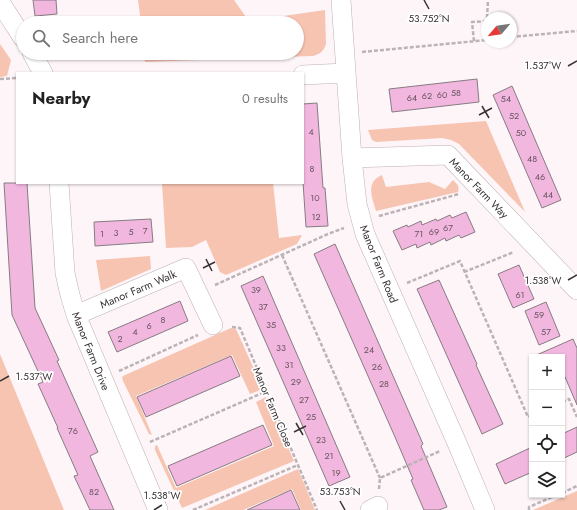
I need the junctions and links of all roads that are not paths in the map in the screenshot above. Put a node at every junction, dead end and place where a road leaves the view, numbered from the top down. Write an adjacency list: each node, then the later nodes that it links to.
1 (341, 0): 6 (street, Manor Farm Road)
2 (0, 2): 3 (street)
3 (16, 27)
4 (36, 60): 5 (street)
5 (42, 72)
6 (345, 73): 7 (street); 8 (street, Manor Farm Road)
7 (304, 75)
8 (352, 158): 10 (street, Manor Farm Way); 14 (street, Manor Farm Road)
9 (59, 184): 11 (street, Manor Farm Drive)
10 (577, 290)
11 (76, 315): 12 (street, Manor Farm Walk); 13 (street, Manor Farm Drive)
12 (213, 325)
13 (158, 510)
14 (485, 510)

